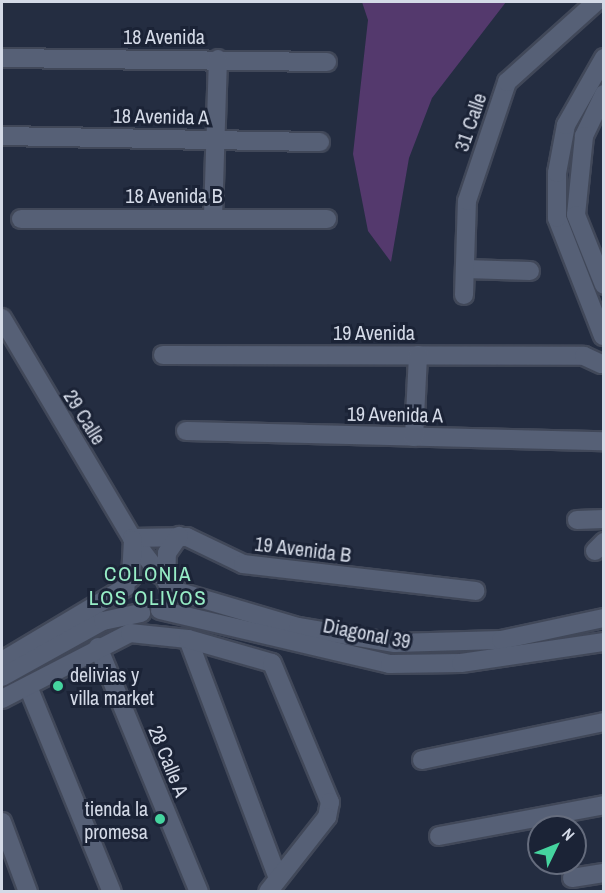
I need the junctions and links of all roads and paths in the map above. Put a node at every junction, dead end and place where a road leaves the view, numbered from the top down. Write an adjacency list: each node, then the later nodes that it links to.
1 (596, 2): 13 (street, 31 Calle)
2 (603, 57): 18 (street)
3 (2, 58): 4 (street, 18 Avenida)
4 (218, 59): 5 (street, 18 Avenida); 8 (street)
5 (327, 62)
6 (603, 94): 15 (street)
7 (2, 136): 8 (street, 18 Avenida A)
8 (216, 139): 9 (street, 18 Avenida A); 10 (street)
9 (320, 142)
10 (213, 217): 11 (street, 18 Avenida B); 12 (street, 18 Avenida B)
11 (21, 219)
12 (327, 219)
13 (465, 269): 14 (street); 16 (street, 31 Calle)
14 (530, 271)
15 (603, 285)
16 (464, 295)
17 (2, 318): 27 (street, 29 Calle)
18 (599, 351): 20 (street, 19 Avenida)
19 (164, 355): 20 (street, 19 Avenida)
20 (418, 355): 22 (street)
21 (186, 431): 22 (street, 19 Avenida A)
22 (414, 437): 23 (street, 19 Avenida A)
23 (603, 441)
24 (603, 519): 25 (street)
25 (577, 520)
26 (179, 536): 27 (street, 19 Avenida B); 28 (street); 30 (street, 19 Avenida B)
27 (132, 538): 28 (street, 29 Calle); 29 (street)
28 (165, 582): 29 (street); 31 (street); 33 (street, Diagonal 39)
29 (129, 583): 32 (street); 37 (street)
30 (475, 591)
31 (160, 610): 32 (street); 35 (street, Diagonal 39)
32 (141, 613): 38 (street)
33 (603, 618)
34 (189, 639): 36 (street); 48 (street); 48 (street)
35 (603, 642)
36 (98, 647): 39 (street); 51 (street, 28 Calle A)
37 (2, 661)
38 (2, 677)
39 (29, 689): 40 (street); 50 (street)
40 (2, 699)
41 (603, 722): 42 (street)
42 (422, 760)
43 (603, 805): 45 (street)
44 (2, 822): 49 (street)
45 (439, 836)
46 (603, 873): 47 (street)
47 (572, 878)
48 (273, 885)
49 (28, 891)
50 (112, 891)
51 (199, 891)

